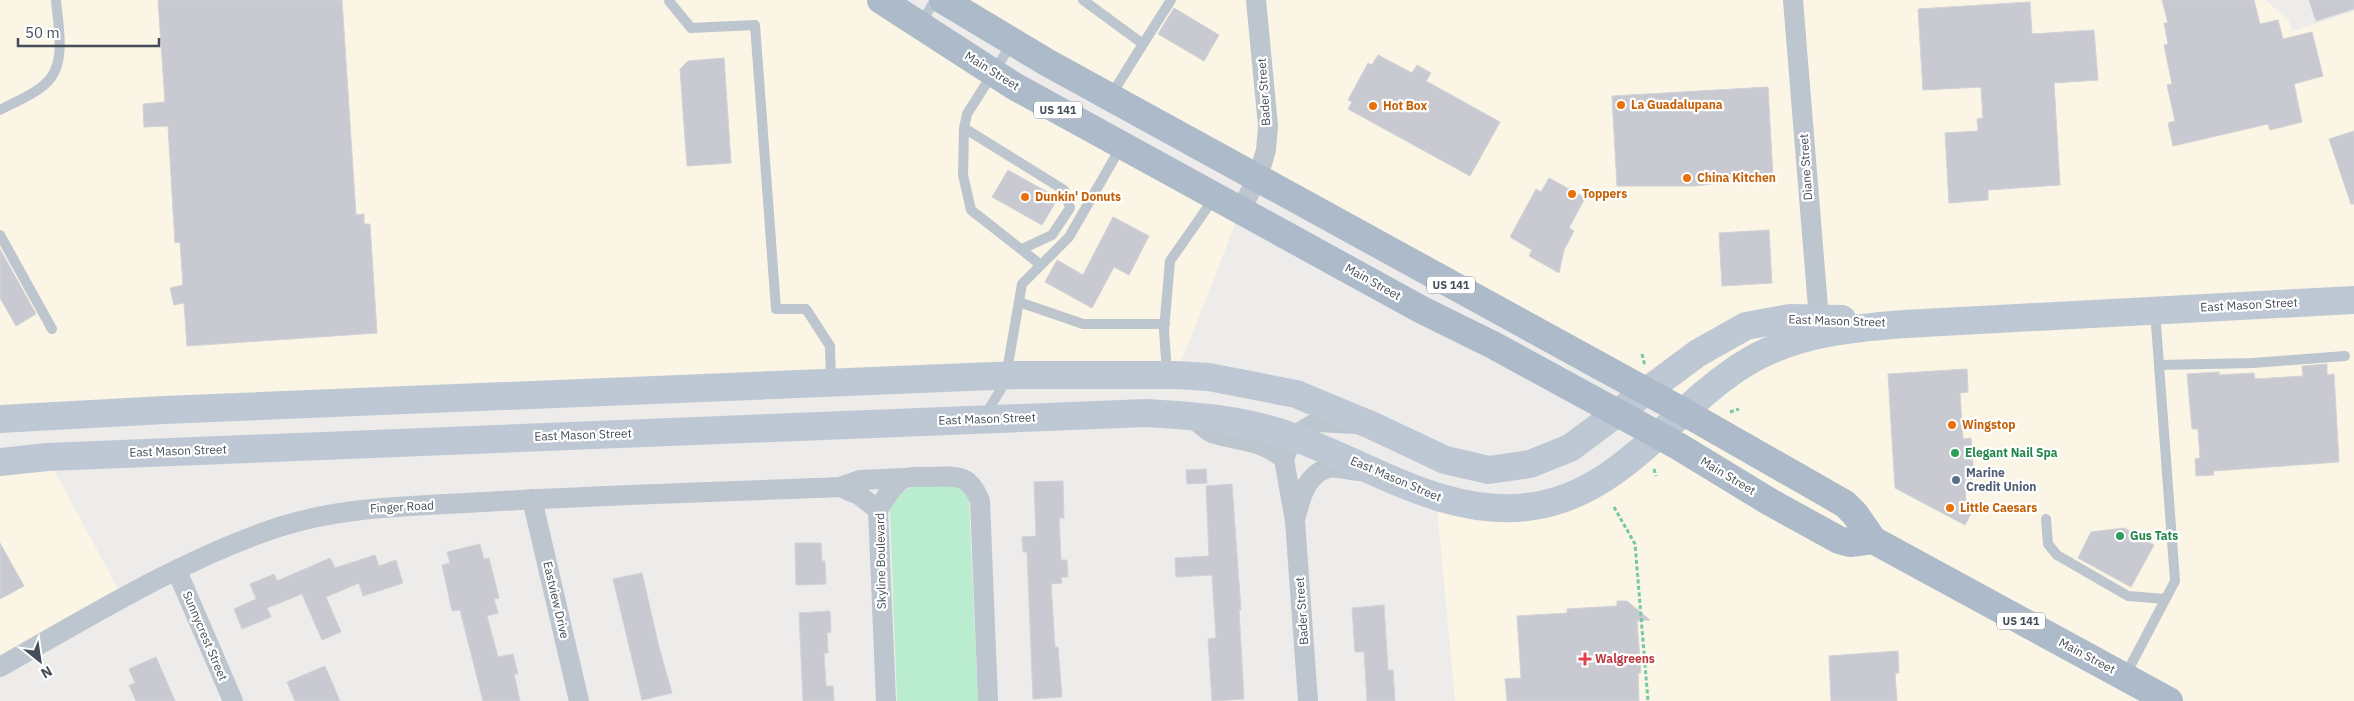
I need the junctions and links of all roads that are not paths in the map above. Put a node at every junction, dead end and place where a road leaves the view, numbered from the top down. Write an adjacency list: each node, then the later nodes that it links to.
1 (56, 0): 15 (lane)
2 (881, 0): 10 (main road, Main Street / US 141)
3 (935, 0): 10 (lane)
4 (943, 0): 11 (main road, Main Street / US 141)
5 (1083, 0): 12 (lane)
6 (1171, 0): 12 (lane)
7 (1256, 0): 18 (street, Bader Street)
8 (1793, 0): 28 (street, Diane Street)
9 (669, 1): 34 (lane)
10 (920, 25): 13 (main road, Main Street / US 141)
11 (1012, 42): 13 (lane); 14 (main road, Main Street / US 141)
12 (1143, 44): 14 (lane)
13 (992, 72): 16 (lane); 17 (main road, Main Street / US 141)
14 (1110, 96): 18 (main road, Main Street / US 141)
15 (0, 110)
16 (964, 128): 22 (lane); 22 (lane)
17 (1123, 145): 19 (main road, Main Street / US 141); 23 (lane)
18 (1258, 177): 20 (street, Bader Street); 35 (main road, Main Street / US 141)
19 (1216, 195): 20 (main road, Main Street / US 141); 27 (lane)
20 (1242, 209): 37 (main road, Main Street / US 141)
21 (0, 235): 29 (lane)
22 (1022, 249): 23 (lane)
23 (1041, 265): 25 (lane)
24 (2354, 300): 26 (main road, East Mason Street)
25 (1019, 302): 27 (lane); 33 (lane)
26 (2155, 310): 28 (main road, East Mason Street); 31 (lane)
27 (1165, 324): 32 (lane)
28 (1819, 326): 35 (main road, East Mason Street); 36 (main road, East Mason Street)
29 (52, 329)
30 (2345, 356): 31 (lane)
31 (2159, 365): 53 (lane)
32 (1167, 375): 33 (main road, East Mason Street); 40 (main road, East Mason Street)
33 (1006, 376): 34 (main road, East Mason Street); 39 (lane)
34 (831, 384): 38 (main road, East Mason Street)
35 (1645, 391): 36 (main road, Main Street / US 141); 37 (main road, East Mason Street)
36 (1684, 412): 41 (main road, East Mason Street); 51 (main road, Main Street / US 141)
37 (1617, 414): 40 (main road, East Mason Street); 41 (main road, Main Street / US 141)
38 (0, 419)
39 (982, 420): 42 (main road, East Mason Street); 43 (main road, East Mason Street)
40 (1373, 426): 42 (street)
41 (1659, 436): 44 (main road, East Mason Street); 51 (main road, Main Street / US 141)
42 (1288, 448): 44 (main road, East Mason Street); 50 (street, Bader Street)
43 (0, 462)
44 (1379, 472): 50 (street, Bader Street)
45 (905, 478): 46 (street); 48 (street, Skyline Boulevard); 59 (street)
46 (840, 487): 47 (street, Finger Road); 48 (street)
47 (532, 499): 52 (street, Finger Road); 57 (street, Eastview Drive)
48 (878, 510): 58 (street, Skyline Boulevard)
49 (2046, 519): 53 (lane)
50 (1294, 520): 60 (street, Bader Street)
51 (1873, 540): 55 (main road, Main Street / US 141)
52 (177, 571): 54 (street, Finger Road); 56 (street, Sunnycrest Street)
53 (2165, 599): 55 (lane)
54 (0, 667)
55 (2125, 677): 61 (main road, Main Street / US 141)
56 (233, 701)
57 (579, 701)
58 (886, 701)
59 (988, 701)
60 (1308, 701)
61 (2169, 701)

